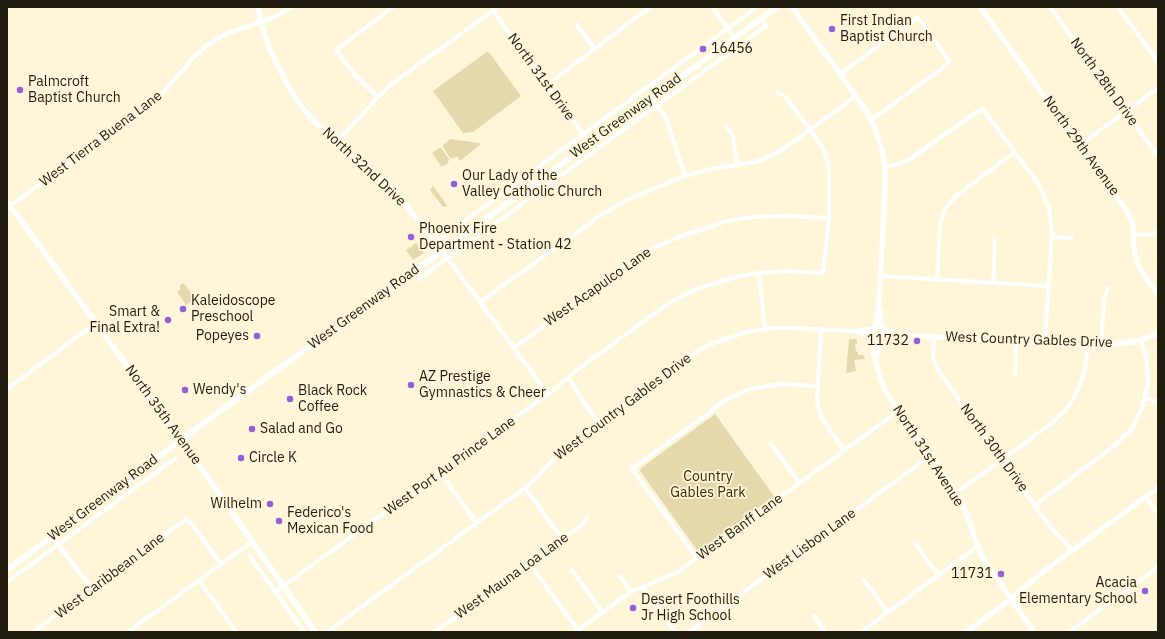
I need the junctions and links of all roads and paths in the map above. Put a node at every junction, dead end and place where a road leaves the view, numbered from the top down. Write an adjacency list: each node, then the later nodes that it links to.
1 (258, 7): 15 (street, North 32nd Drive)
2 (292, 7): 15 (street, West Tierra Buena Lane)
3 (394, 7): 26 (street)
4 (498, 7): 13 (street)
5 (650, 7): 19 (street)
6 (712, 7): 17 (street)
7 (757, 7): 17 (street, West Greenway Road)
8 (776, 7): 14 (main road, West Greenway Road)
9 (792, 7): 21 (street)
10 (980, 7): 36 (street, North 29th Avenue)
11 (1050, 7): 29 (street, North 28th Drive)
12 (1118, 7): 20 (street)
13 (493, 11): 22 (street, North 31st Drive); 26 (street)
14 (762, 18): 18 (main road, West Greenway Road); 28 (street, West Greenway Road)
15 (261, 22): 34 (street, North 32nd Drive); 42 (street, West Tierra Buena Lane)
16 (576, 24): 19 (street)
17 (727, 28): 18 (street); 33 (street, West Greenway Road)
18 (734, 37): 27 (main road, West Greenway Road)
19 (595, 49): 22 (street)
20 (1158, 62)
21 (840, 74): 25 (street); 30 (street)
22 (547, 85): 33 (street, North 31st Drive)
23 (1158, 88): 29 (street)
24 (777, 92): 32 (street)
25 (856, 96): 30 (street); 32 (street)
26 (378, 97): 34 (street)
27 (651, 98): 28 (street); 35 (main road, West Greenway Road)
28 (656, 105): 41 (street); 51 (street, West Greenway Road)
29 (1126, 112): 36 (street); 38 (street, North 28th Drive)
30 (871, 120): 40 (street)
31 (727, 127): 39 (street)
32 (810, 129): 39 (street); 43 (street)
33 (583, 134): 35 (street, North 31st Drive); 49 (street, West Greenway Road)
34 (337, 142): 49 (street, North 32nd Drive)
35 (590, 143): 50 (main road, West Greenway Road)
36 (1080, 145): 45 (street, North 29th Avenue)
37 (1015, 152): 40 (street); 46 (street); 55 (street)
38 (1158, 156)
39 (738, 164): 41 (street)
40 (885, 167): 53 (street)
41 (685, 176): 60 (street)
42 (8, 205): 62 (main road, North 35th Avenue)
43 (829, 218): 52 (street, West Port Au Prince Lane); 78 (street, West Acapulco Lane)
44 (1158, 232): 45 (street)
45 (1134, 234): 59 (street, North 29th Avenue)
46 (1052, 237): 47 (street); 57 (street)
47 (1072, 238)
48 (995, 239): 56 (street)
49 (436, 242): 50 (street, North 32nd Drive)
50 (442, 251): 51 (street, North 32nd Drive); 89 (main road, West Greenway Road)
51 (448, 258): 54 (street, West Greenway Road); 60 (street, North 32nd Drive)
52 (759, 273): 65 (street); 81 (street, West Port Au Prince Lane)
53 (880, 276): 55 (street); 61 (street)
54 (419, 279)
55 (937, 279): 56 (street)
56 (993, 283): 57 (street)
57 (1048, 286): 75 (street)
58 (1108, 288): 77 (street)
59 (1158, 294)
60 (480, 302): 78 (street, North 32nd Drive)
61 (879, 302): 63 (street); 64 (street)
62 (96, 323): 83 (street); 89 (main road, North 35th Avenue)
63 (873, 328): 64 (street); 67 (street, West Country Gables Drive); 71 (street)
64 (882, 328): 69 (street, West Country Gables Drive); 72 (street)
65 (765, 329): 66 (street, West Country Gables Drive); 88 (street, West Country Gables Drive)
66 (821, 329): 67 (street, West Country Gables Drive); 82 (street)
67 (853, 331): 71 (street, West Country Gables Drive)
68 (1158, 334): 74 (street, West Country Gables Drive)
69 (898, 335): 70 (street, West Country Gables Drive); 72 (street, West Country Gables Drive)
70 (934, 336): 73 (street, West Country Gables Drive); 94 (street, North 30th Drive)
71 (873, 337): 72 (street); 79 (street, North 31st Avenue)
72 (881, 337): 79 (street)
73 (1016, 340): 75 (street, West Country Gables Drive); 80 (street)
74 (1140, 340): 77 (street, West Country Gables Drive); 85 (street)
75 (1045, 342): 76 (street, West Country Gables Drive)
76 (1088, 345): 77 (street, West Country Gables Drive); 94 (street)
77 (1101, 346)
78 (514, 348): 84 (street, North 32nd Drive)
79 (876, 359): 87 (street, North 31st Avenue)
80 (1015, 375)
81 (568, 378): 84 (street, West Port Au Prince Lane); 88 (street)
82 (817, 386): 91 (street); 113 (street)
83 (7, 389)
84 (548, 394): 95 (street, West Port Au Prince Lane)
85 (1145, 398): 86 (street); 101 (street)
86 (1158, 402)
87 (898, 411): 91 (street, West Banff Lane); 92 (street, North 31st Avenue)
88 (599, 423): 97 (street, West Country Gables Drive)
89 (181, 440): 105 (main road, West Greenway Road); 107 (main road, North 35th Avenue)
90 (771, 444): 96 (street)
91 (844, 450): 96 (street, West Banff Lane)
92 (930, 456): 99 (street, North 31st Avenue); 142 (street, West Lisbon Lane)
93 (176, 458): 109 (street, West Greenway Road)
94 (1002, 459): 99 (street); 101 (street, North 30th Drive)
95 (440, 473): 104 (street); 124 (street, West Port Au Prince Lane)
96 (800, 483): 113 (street, West Banff Lane)
97 (525, 488): 104 (street, West Country Gables Drive); 106 (street)
98 (1158, 488): 100 (street)
99 (956, 493): 110 (street, North 31st Avenue)
100 (1146, 497): 102 (street); 111 (street)
101 (1035, 505): 111 (street, North 30th Drive)
102 (1158, 514)
103 (587, 518): 106 (street, West Mauna Loa Lane)
104 (477, 524): 139 (street, West Country Gables Drive)
105 (52, 536): 109 (street); 117 (main road, West Greenway Road)
106 (562, 538): 115 (street, West Mauna Loa Lane)
107 (253, 541): 114 (street); 124 (main road, North 35th Avenue)
108 (915, 543): 119 (street)
109 (59, 545): 123 (street, West Greenway Road); 126 (street)
110 (977, 547): 119 (street); 129 (street, North 31st Avenue)
111 (1073, 551): 129 (street)
112 (249, 555): 127 (street)
113 (697, 558): 125 (street, West Banff Lane)
114 (221, 564): 121 (street); 126 (street, West Caribbean Lane)
115 (529, 564): 133 (street); 140 (street, West Mauna Loa Lane)
116 (1158, 567): 147 (street)
117 (7, 570)
118 (572, 570): 130 (street)
119 (938, 575): 131 (street)
120 (620, 576): 128 (street)
121 (199, 580): 135 (street); 136 (street)
122 (864, 580): 131 (street)
123 (7, 582)
124 (284, 586): 127 (street, West Port Au Prince Lane); 138 (main road, North 35th Avenue)
125 (643, 587): 128 (street, West Banff Lane); 141 (street)
126 (92, 589): 134 (street, West Caribbean Lane)
127 (275, 592): 137 (street)
128 (631, 592): 130 (street, West Banff Lane)
129 (1010, 599): 145 (street); 146 (street, North 31st Avenue)
130 (602, 612): 133 (street, West Banff Lane)
131 (888, 612): 144 (street)
132 (814, 616): 143 (street)
133 (577, 631)
134 (33, 632)
135 (128, 632)
136 (236, 632)
137 (304, 632)
138 (315, 632)
139 (327, 632)
140 (435, 632)
141 (675, 632)
142 (689, 632)
143 (825, 632)
144 (861, 632)
145 (966, 632)
146 (1034, 632)
147 (1069, 632)

